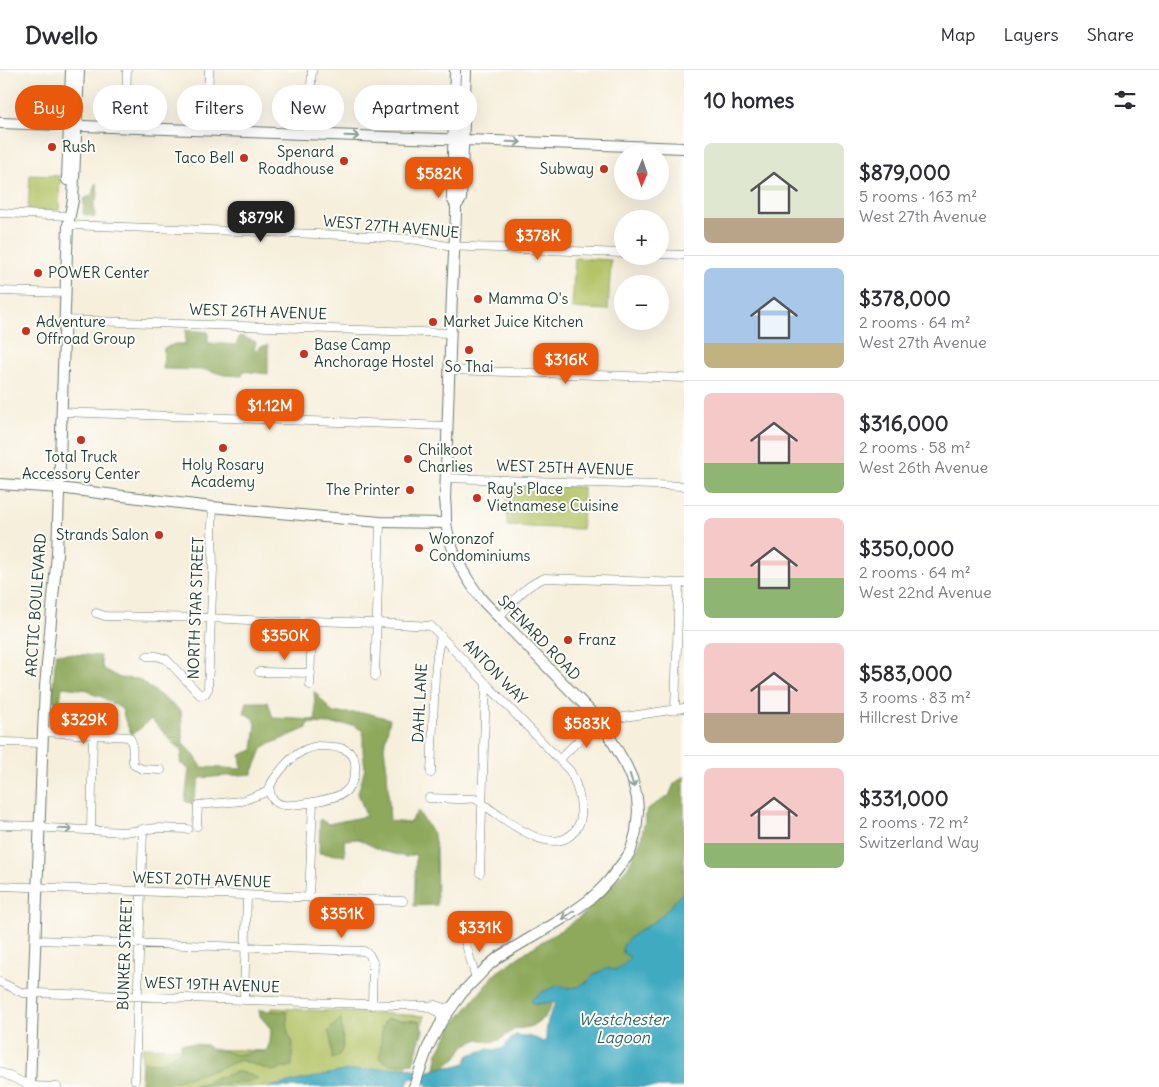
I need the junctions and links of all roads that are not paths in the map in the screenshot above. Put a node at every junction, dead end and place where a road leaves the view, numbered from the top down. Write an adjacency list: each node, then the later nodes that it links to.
1 (71, 70): 8 (main road, ARCTIC BOULEVARD)
2 (79, 70): 9 (main road, ARCTIC BOULEVARD)
3 (127, 70): 10 (street)
4 (209, 70): 15 (street)
5 (312, 70): 16 (street)
6 (455, 70): 17 (main road, SPENARD ROAD)
7 (466, 70): 17 (main road, SPENARD ROAD)
8 (71, 85)
9 (77, 85)
10 (126, 85)
11 (0, 123): 12 (main road)
12 (15, 124)
13 (72, 130): 20 (main road, ARCTIC BOULEVARD)
14 (167, 130): 15 (main road)
15 (207, 131): 16 (main road)
16 (308, 134): 17 (main road, one-way to 17)
17 (458, 140): 18 (main road, one-way to 18); 21 (main road, SPENARD ROAD)
18 (684, 148)
19 (0, 214): 20 (street, WEST 27TH AVENUE)
20 (68, 220): 21 (street, WEST 27TH AVENUE); 26 (main road, ARCTIC BOULEVARD)
21 (454, 246): 22 (street, WEST 27TH AVENUE); 28 (main road, SPENARD ROAD)
22 (614, 252)
23 (669, 254): 24 (street)
24 (684, 255)
25 (0, 291): 26 (street)
26 (65, 293): 27 (main road, ARCTIC BOULEVARD)
27 (64, 320): 28 (street, WEST 26TH AVENUE); 31 (main road, ARCTIC BOULEVARD)
28 (450, 332): 29 (main road, SPENARD ROAD)
29 (449, 370): 30 (street); 32 (main road, SPENARD ROAD)
30 (684, 378)
31 (61, 412): 32 (street); 36 (main road, ARCTIC BOULEVARD)
32 (447, 426): 33 (main road, SPENARD ROAD)
33 (446, 478): 35 (street, WEST 25TH AVENUE); 39 (main road, SPENARD ROAD)
34 (0, 484): 36 (main road)
35 (684, 486)
36 (59, 488): 37 (main road); 56 (main road, ARCTIC BOULEVARD)
37 (213, 507): 38 (main road); 43 (street, NORTH STAR STREET)
38 (380, 522): 39 (main road); 45 (street)
39 (446, 523): 42 (main road, SPENARD ROAD)
40 (681, 583): 42 (street); 54 (street)
41 (96, 613): 43 (street)
42 (498, 617): 55 (main road, SPENARD ROAD)
43 (210, 618): 44 (street); 47 (street, NORTH STAR STREET)
44 (312, 622): 45 (street); 49 (street)
45 (376, 623): 46 (street, ANTON WAY); 50 (street)
46 (441, 636): 51 (street, ANTON WAY); 62 (street, DAHL LANE)
47 (147, 656)
48 (259, 672): 49 (street)
49 (311, 673): 52 (street)
50 (376, 676)
51 (486, 683): 60 (street, ANTON WAY); 66 (street)
52 (310, 685)
53 (684, 708): 54 (street)
54 (675, 710): 55 (street)
55 (601, 722): 60 (street); 84 (main road, SPENARD ROAD, one-way to 84)
56 (43, 732): 57 (street); 59 (main road, ARCTIC BOULEVARD)
57 (93, 734): 61 (street); 72 (street)
58 (0, 742): 59 (street)
59 (43, 743): 68 (main road, ARCTIC BOULEVARD)
60 (560, 759): 66 (street, ANTON WAY)
61 (160, 770)
62 (431, 773)
63 (269, 791): 65 (street); 65 (street); 69 (street)
64 (428, 798): 66 (street)
65 (313, 802): 78 (street)
66 (482, 804): 73 (street)
67 (0, 825): 68 (street)
68 (40, 826): 72 (street, one-way to 72); 75 (main road, ARCTIC BOULEVARD)
69 (197, 826)
70 (188, 828): 71 (street)
71 (143, 829): 72 (street); 76 (street, BUNKER STREET)
72 (91, 830)
73 (480, 874)
74 (0, 886): 75 (street, WEST 20TH AVENUE)
75 (38, 887): 76 (street, WEST 20TH AVENUE); 81 (main road, ARCTIC BOULEVARD)
76 (141, 892): 77 (street, WEST 20TH AVENUE); 82 (street, BUNKER STREET)
77 (247, 896): 78 (street, WEST 20TH AVENUE); 83 (street)
78 (309, 898): 79 (street, WEST 20TH AVENUE)
79 (404, 901)
80 (463, 935): 84 (street)
81 (36, 940): 82 (street); 86 (main road, ARCTIC BOULEVARD)
82 (140, 943): 83 (street); 87 (street, BUNKER STREET)
83 (245, 947): 88 (street); 89 (street)
84 (476, 978): 91 (main road, SPENARD ROAD)
85 (0, 982): 86 (street, WEST 19TH AVENUE)
86 (34, 993): 87 (street, WEST 19TH AVENUE); 96 (main road, ARCTIC BOULEVARD)
87 (138, 996): 88 (street, WEST 19TH AVENUE); 94 (street, BUNKER STREET)
88 (244, 1000): 89 (street, WEST 19TH AVENUE)
89 (372, 1004): 90 (street, WEST 19TH AVENUE)
90 (425, 1006): 91 (street, WEST 19TH AVENUE); 92 (street)
91 (453, 1006): 92 (main road, SPENARD ROAD)
92 (442, 1021): 95 (main road, SPENARD ROAD)
93 (0, 1072): 96 (street)
94 (135, 1080)
95 (415, 1084)
96 (30, 1086): 97 (street)
97 (57, 1087)

